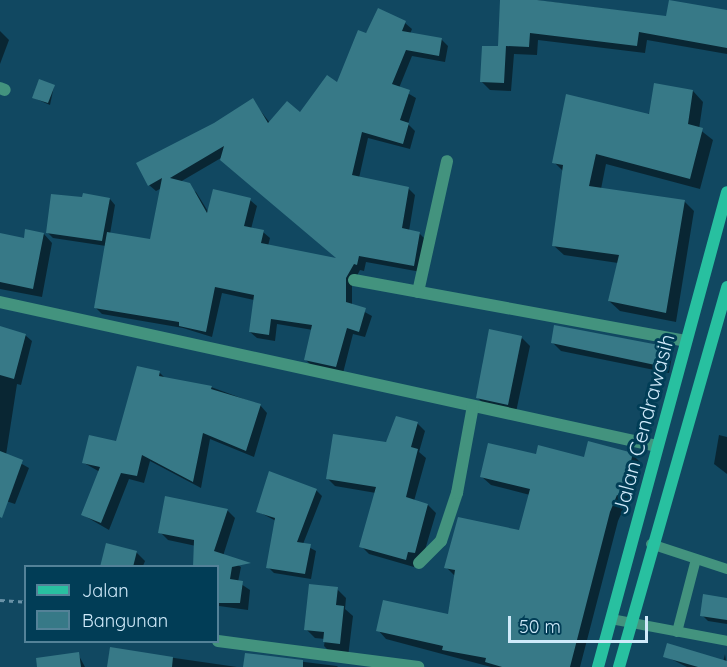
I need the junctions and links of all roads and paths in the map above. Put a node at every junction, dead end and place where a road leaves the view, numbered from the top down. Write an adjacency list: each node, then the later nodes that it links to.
1 (447, 161): 5 (street)
2 (727, 192): 8 (main road, Jalan Cendrawasih)
3 (354, 280): 5 (street)
4 (727, 287): 7 (main road, Jalan Cendrawasih)
5 (418, 292): 8 (street)
6 (0, 302): 9 (street)
7 (724, 306): 11 (main road, Jalan Cendrawasih)
8 (685, 341): 10 (main road, Jalan Cendrawasih)
9 (473, 406): 10 (street); 13 (street)
10 (657, 446): 17 (main road, Jalan Cendrawasih)
11 (651, 544): 12 (lane); 18 (main road, Jalan Cendrawasih)
12 (696, 559): 14 (lane); 19 (lane)
13 (419, 563)
14 (727, 569)
15 (0, 600): 16 (path)
16 (24, 602)
17 (611, 619): 18 (lane); 23 (main road, Jalan Cendrawasih)
18 (630, 624): 19 (lane); 24 (main road, Jalan Cendrawasih)
19 (677, 632): 21 (lane)
20 (219, 640): 22 (street)
21 (727, 641)
22 (418, 667)
23 (598, 667)
24 (619, 667)

